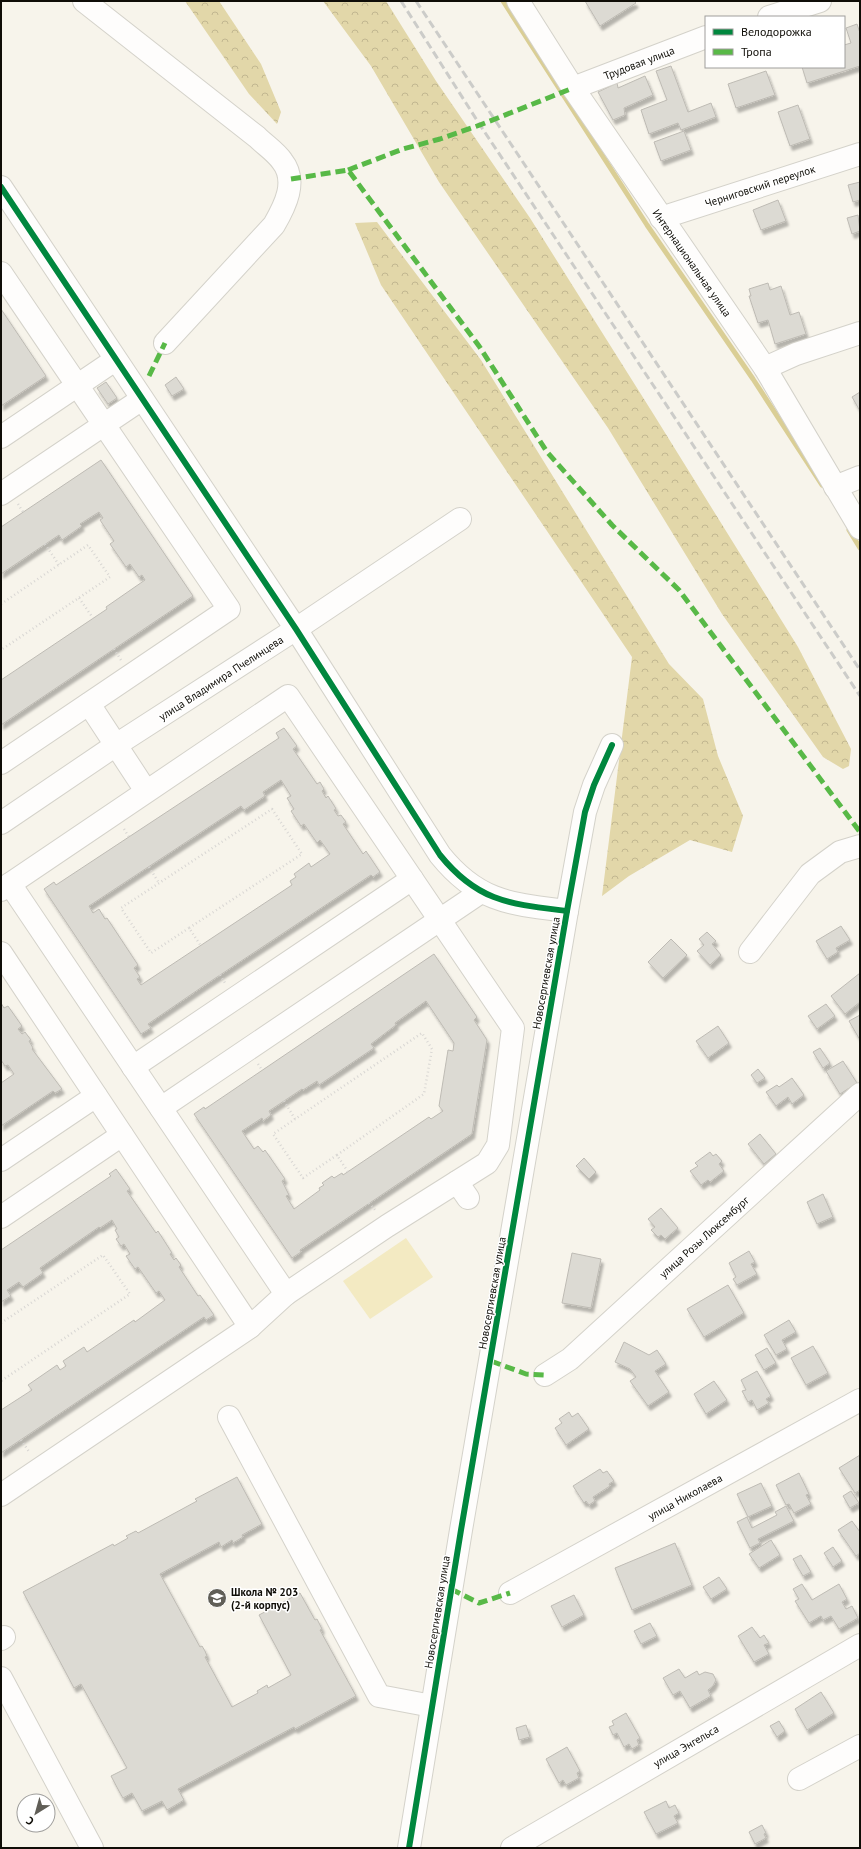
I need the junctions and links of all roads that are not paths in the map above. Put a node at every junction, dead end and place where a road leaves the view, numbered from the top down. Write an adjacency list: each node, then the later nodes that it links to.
1 (84, 1): 12 (street)
2 (518, 1): 6 (street, Интернациональная улица)
3 (820, 1): 4 (street)
4 (772, 16)
5 (705, 38): 6 (street, Трудовая улица)
6 (573, 88): 9 (street, Интернациональная улица)
7 (860, 154): 9 (street, Черниговский переулок)
8 (1, 187): 13 (street)
9 (661, 218): 14 (street, Интернациональная улица)
10 (1, 273): 15 (street)
11 (860, 333): 14 (street)
12 (165, 343)
13 (115, 360): 15 (street); 16 (street)
14 (765, 368): 20 (street, Интернациональная улица)
15 (77, 386): 17 (street); 18 (street)
16 (142, 399): 17 (street); 24 (street)
17 (104, 425): 21 (street); 25 (street)
18 (1, 437)
19 (860, 477): 20 (street)
20 (835, 487): 23 (street, Интернациональная улица)
21 (1, 494)
22 (460, 519): 24 (street, улица Владимира Пчелинцева)
23 (860, 528)
24 (296, 629): 26 (street, улица Владимира Пчелинцева); 34 (street)
25 (89, 704): 26 (street); 28 (street)
26 (116, 745): 29 (street); 30 (street, улица Владимира Пчелинцева)
27 (612, 745): 35 (street, Новосергиевская улица)
28 (1, 763)
29 (146, 791): 32 (street); 33 (street)
30 (1, 823)
31 (860, 846): 37 (street)
32 (412, 879): 36 (street); 39 (street)
33 (5, 887): 39 (street)
34 (481, 892): 35 (street); 36 (street)
35 (567, 911): 55 (street, Новосергиевская улица)
36 (440, 920): 42 (street); 46 (street)
37 (750, 952)
38 (1, 953): 41 (street)
39 (133, 1067): 42 (street)
40 (860, 1094): 48 (street, улица Розы Люксембург)
41 (96, 1096): 43 (street); 44 (street)
42 (161, 1108): 46 (street)
43 (122, 1135): 45 (street); 47 (street)
44 (1, 1160)
45 (1, 1216)
46 (286, 1294): 47 (street)
47 (250, 1327): 51 (street)
48 (545, 1375)
49 (860, 1400): 52 (street, улица Николаева)
50 (229, 1417): 55 (street)
51 (1, 1495)
52 (510, 1594)
53 (860, 1645): 60 (street, улица Энгельса)
54 (1, 1678): 58 (street)
55 (432, 1706): 59 (street, Новосергиевская улица)
56 (860, 1746): 57 (street)
57 (799, 1779)
58 (92, 1848)
59 (409, 1848)
60 (512, 1848)

